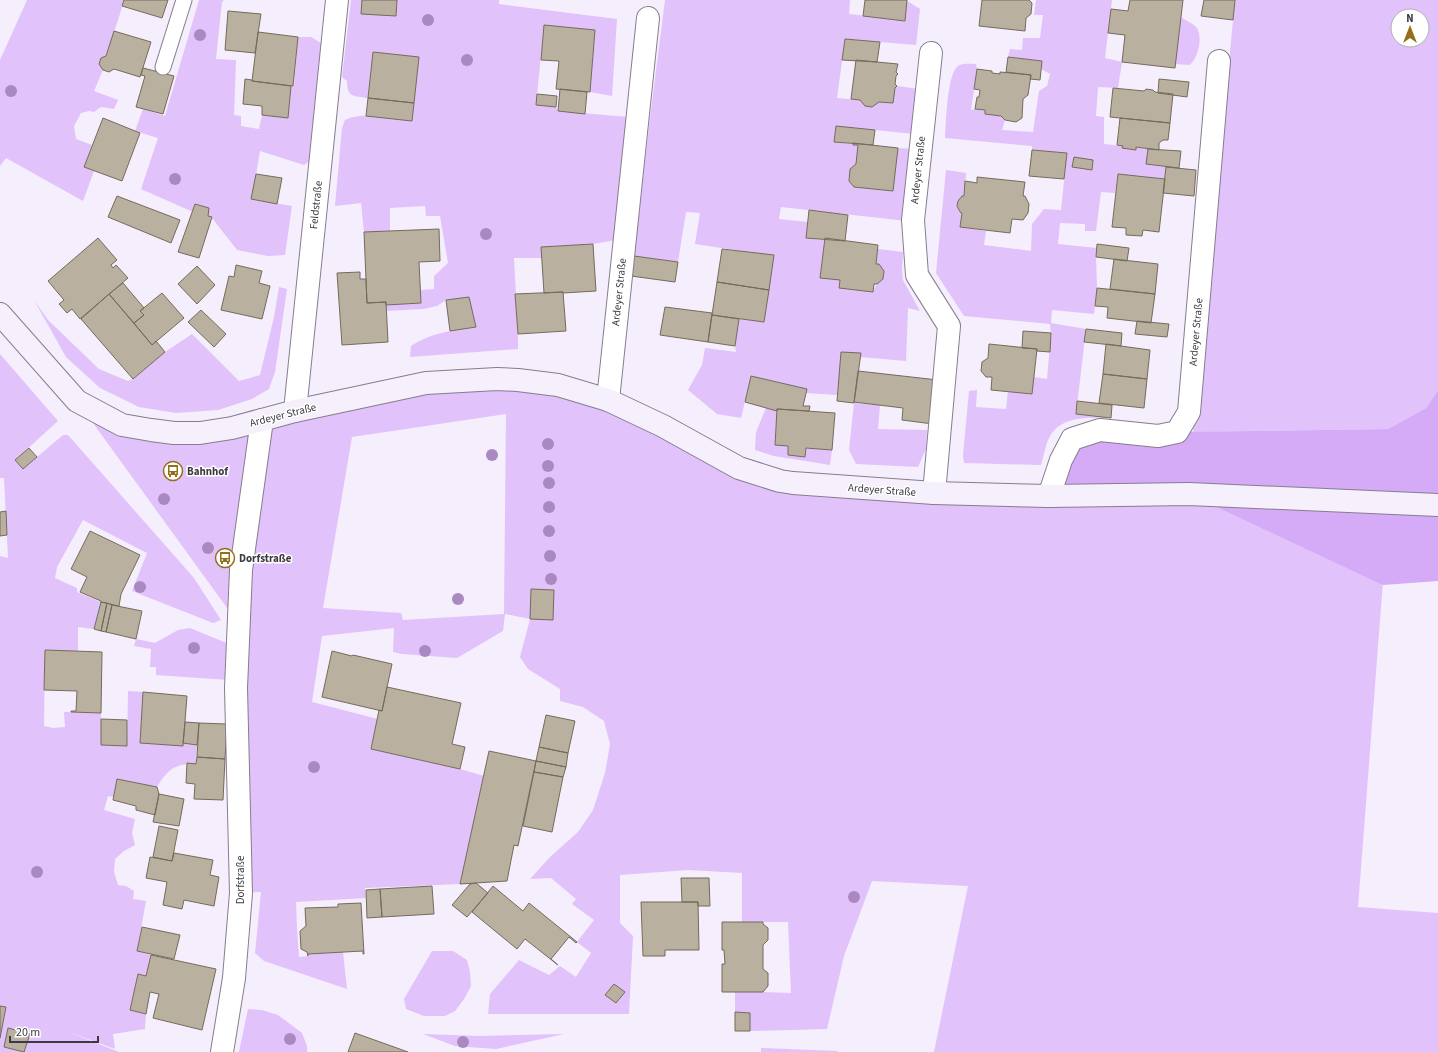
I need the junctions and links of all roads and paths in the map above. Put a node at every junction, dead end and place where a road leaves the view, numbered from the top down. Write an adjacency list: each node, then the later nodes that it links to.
1 (184, 0): 6 (lane)
2 (337, 0): 9 (street, Feldstraße)
3 (648, 18): 8 (street, Ardeyer Straße)
4 (931, 53): 11 (street, Ardeyer Straße)
5 (1218, 61): 12 (street, Ardeyer Straße)
6 (163, 67)
7 (0, 314): 10 (main road, Ardeyer Straße)
8 (608, 400): 9 (main road, Ardeyer Straße); 11 (main road, Ardeyer Straße)
9 (295, 410): 10 (main road, Ardeyer Straße)
10 (262, 420): 14 (street, Dorfstraße)
11 (934, 493): 12 (main road, Ardeyer Straße)
12 (1049, 496): 13 (main road, Ardeyer Straße)
13 (1438, 505)
14 (222, 1052)

